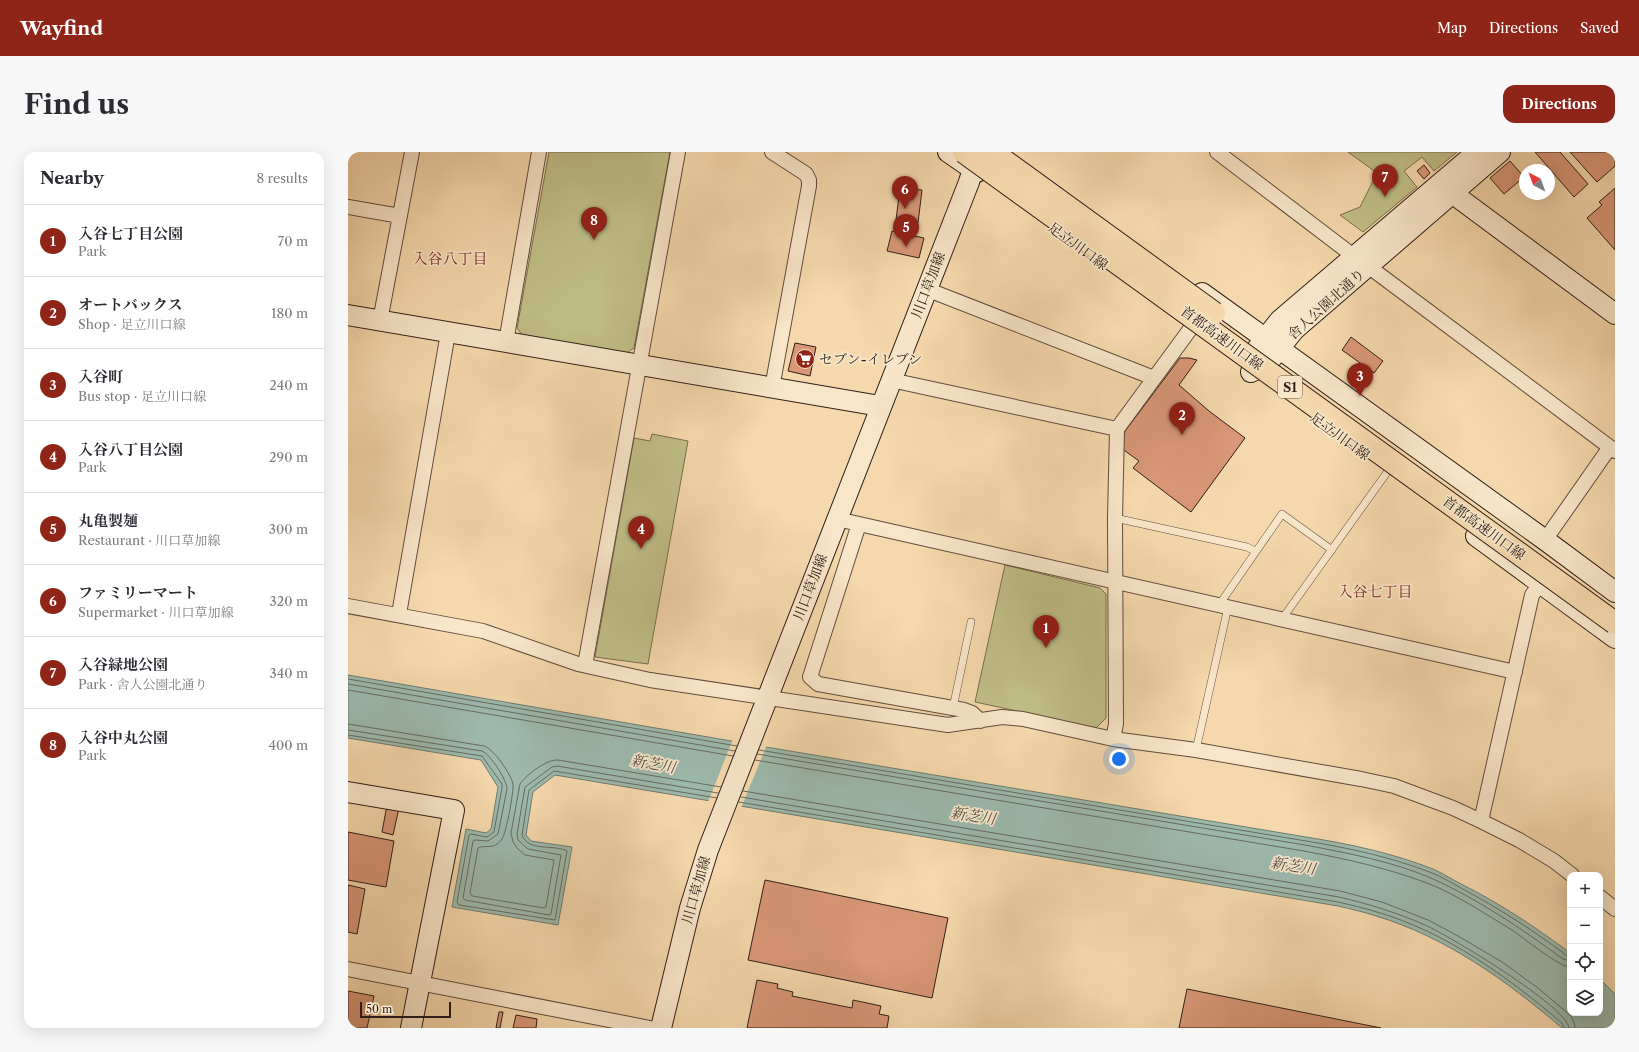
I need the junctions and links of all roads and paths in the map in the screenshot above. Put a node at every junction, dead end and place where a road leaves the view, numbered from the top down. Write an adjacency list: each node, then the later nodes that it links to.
1 (412, 152): 14 (street)
2 (539, 152): 22 (street)
3 (678, 152): 24 (street)
4 (772, 152): 28 (street)
5 (948, 152): 11 (main road, 足立川口線)
6 (992, 152): 42 (highway, 首都高速川口線 / S1, bridge)
7 (1006, 152): 23 (main road)
8 (1217, 152): 15 (street)
9 (1477, 152): 12 (main road, 舎人公園北通り)
10 (1500, 152): 12 (main road, 舎人公園北通り)
11 (972, 158): 16 (main road, 川口草加線); 20 (main road, 足立川口線); 48 (highway, 首都高速川口線 / S1, bridge)
12 (1447, 188): 15 (main road, 舎人公園北通り); 17 (main road)
13 (348, 207): 14 (street)
14 (400, 216): 19 (street)
15 (1362, 261): 23 (main road, 舎人公園北通り); 31 (street)
16 (926, 289): 26 (street); 27 (main road, 川口草加線)
17 (1615, 314)
18 (348, 315): 19 (main road)
19 (380, 321): 21 (main road)
20 (1191, 328): 25 (main road, 足立川口線); 26 (street)
21 (448, 332): 22 (main road); 45 (street)
22 (506, 342): 24 (main road)
23 (1272, 343): 25 (main road, 舎人公園北通り); 36 (main road)
24 (639, 365): 28 (main road); 50 (street)
25 (1251, 372): 32 (main road, 足立川口線)
26 (1154, 378): 30 (street)
27 (891, 380): 29 (main road, 川口草加線); 30 (street)
28 (772, 388): 29 (main road)
29 (880, 406): 34 (main road, 川口草加線)
30 (1117, 429): 33 (street)
31 (1612, 449): 36 (street)
32 (1388, 471): 37 (lane); 40 (main road, 足立川口線)
33 (1115, 518): 38 (lane); 39 (street)
34 (836, 519): 35 (street); 52 (main road, 川口草加線)
35 (859, 524): 39 (street); 53 (street)
36 (1545, 540): 41 (main road)
37 (1332, 550): 38 (lane); 46 (lane)
38 (1255, 551): 44 (lane)
39 (1115, 581): 44 (street); 55 (street)
40 (1541, 584): 49 (main road, 足立川口線); 51 (street)
41 (1615, 592)
42 (1615, 605)
43 (348, 606): 45 (street)
44 (1223, 606): 46 (street); 56 (lane)
45 (398, 614): 50 (street)
46 (1282, 619): 51 (street)
47 (971, 622): 53 (lane)
48 (1615, 624)
49 (1615, 638)
50 (585, 665): 52 (street)
51 (1515, 672): 58 (street)
52 (764, 706): 54 (street); 66 (main road, 川口草加線)
53 (953, 708): 54 (street)
54 (980, 721): 55 (street)
55 (1113, 739): 56 (street)
56 (1196, 750): 58 (street)
57 (348, 792): 63 (main road)
58 (1481, 820): 59 (street)
59 (1568, 872)
60 (1603, 899): 61 (street)
61 (1615, 909)
62 (348, 969): 63 (street)
63 (420, 984): 64 (main road); 65 (street)
64 (411, 1028)
65 (650, 1028)
66 (661, 1028)

